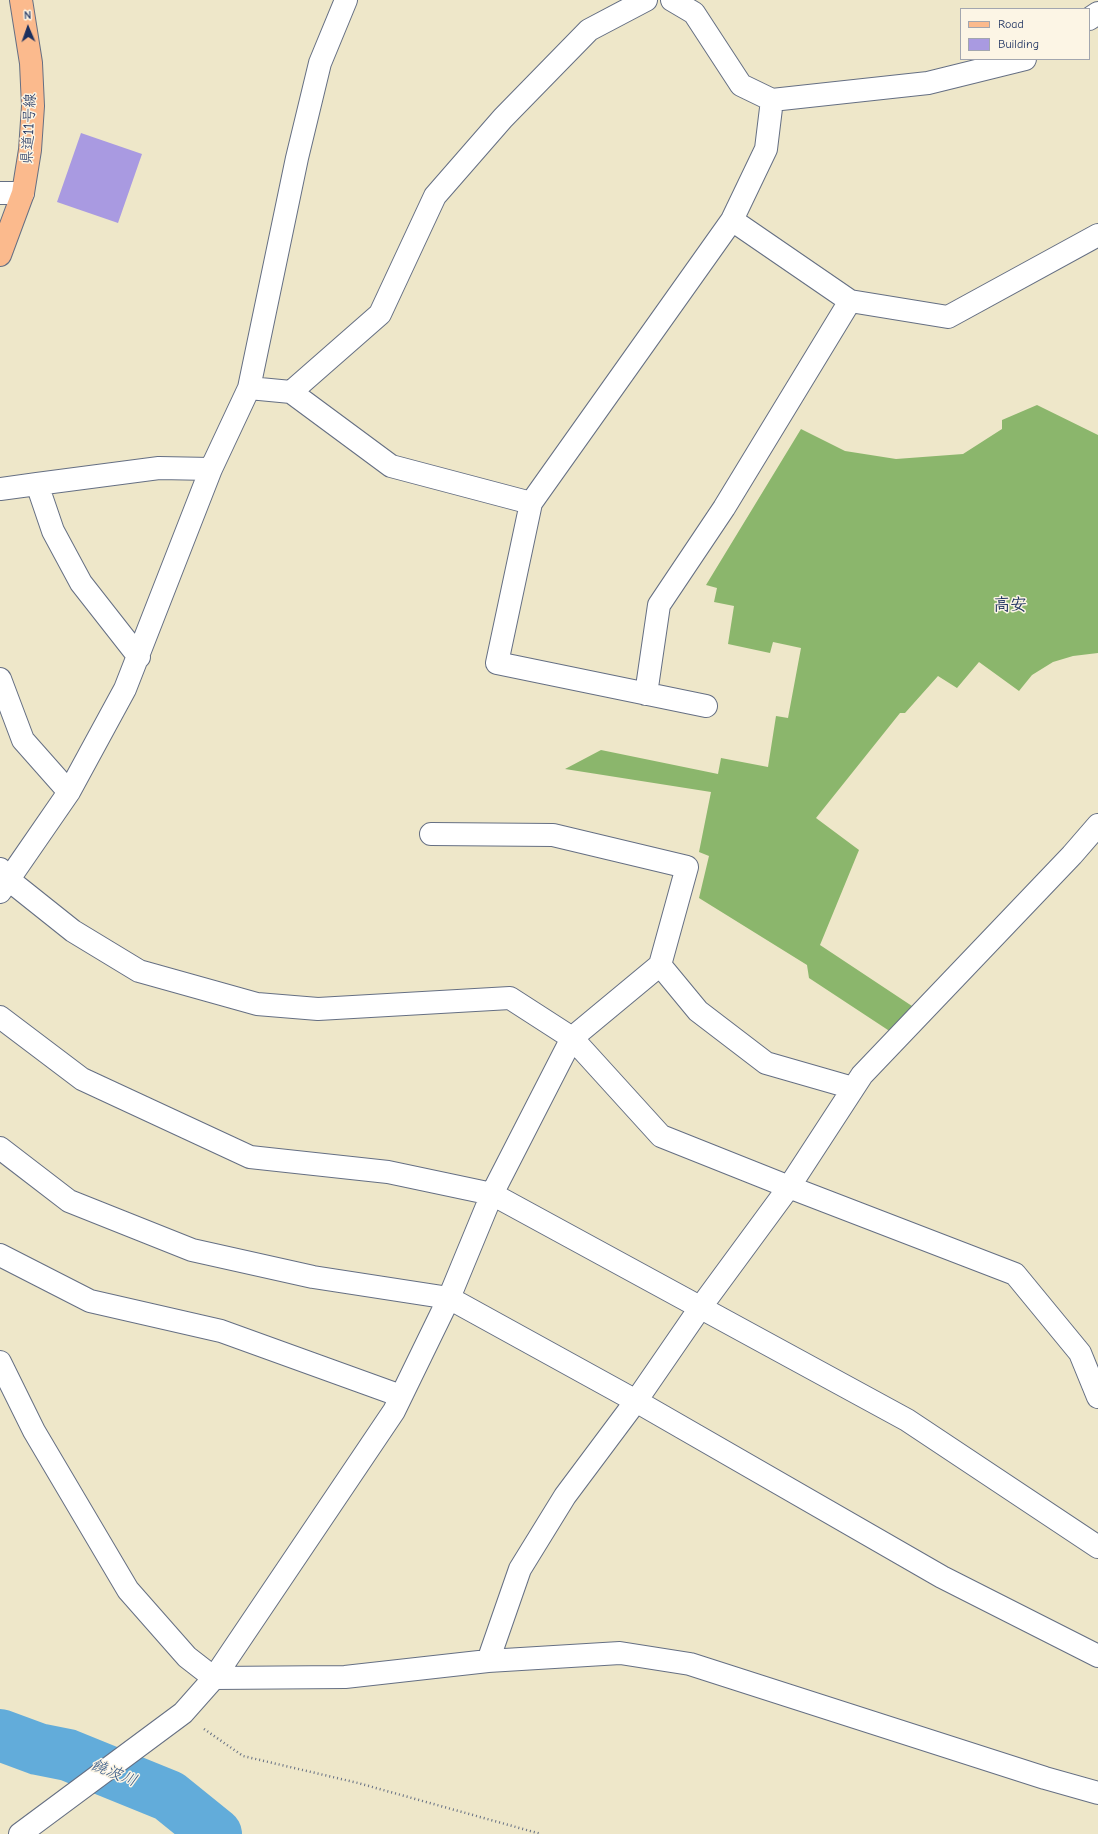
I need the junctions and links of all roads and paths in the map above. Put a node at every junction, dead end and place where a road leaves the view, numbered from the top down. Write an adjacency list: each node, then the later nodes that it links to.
1 (21, 0): 8 (main road, 県道11号線)
2 (346, 0): 13 (street)
3 (646, 0): 14 (street)
4 (675, 1): 6 (street)
5 (1021, 60): 6 (street)
6 (772, 100): 9 (street)
7 (0, 193): 8 (street)
8 (23, 193): 11 (main road, 県道11号線)
9 (732, 220): 12 (street); 18 (street)
10 (1098, 235): 12 (street)
11 (0, 255)
12 (850, 301): 21 (street)
13 (249, 388): 14 (street); 15 (street)
14 (291, 392): 18 (street)
15 (211, 469): 16 (street); 19 (street)
16 (37, 484): 17 (street); 19 (street)
17 (0, 489)
18 (531, 503): 21 (street)
19 (139, 657): 23 (street)
20 (0, 679): 23 (street)
21 (646, 694): 22 (street)
22 (706, 706)
23 (69, 792): 26 (street)
24 (1098, 825): 30 (street)
25 (431, 834): 27 (street)
26 (3, 880): 29 (street)
27 (660, 965): 29 (street); 30 (street)
28 (0, 1017): 33 (street)
29 (572, 1038): 32 (street); 33 (street)
30 (853, 1088): 32 (street)
31 (0, 1148): 35 (street)
32 (789, 1187): 36 (street); 39 (street)
33 (492, 1194): 35 (street); 36 (street)
34 (0, 1254): 38 (street)
35 (449, 1298): 38 (street); 40 (street)
36 (700, 1308): 40 (street); 41 (street)
37 (0, 1362): 44 (street)
38 (401, 1396): 44 (street)
39 (1098, 1396)
40 (636, 1401): 42 (street); 43 (street)
41 (1098, 1547)
42 (1098, 1656)
43 (488, 1661): 44 (street); 46 (street)
44 (214, 1678): 45 (street)
45 (183, 1713): 47 (street); 48 (path)
46 (1098, 1793)
47 (20, 1834)
48 (541, 1834)

